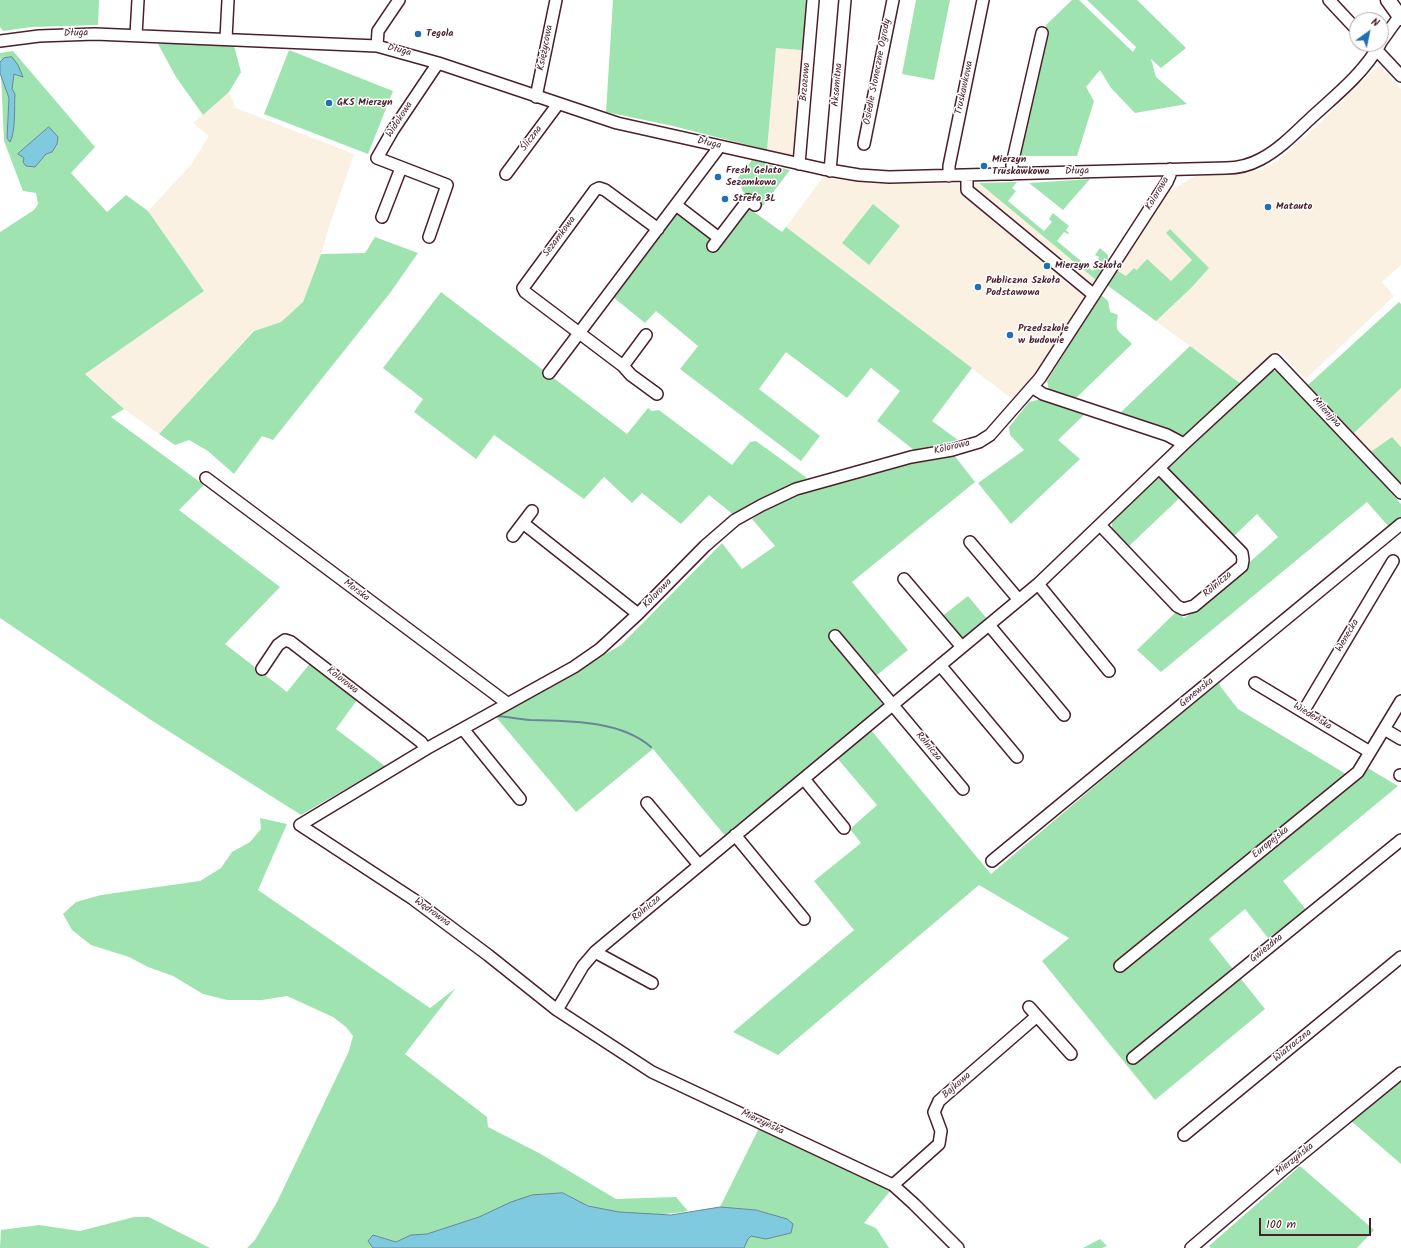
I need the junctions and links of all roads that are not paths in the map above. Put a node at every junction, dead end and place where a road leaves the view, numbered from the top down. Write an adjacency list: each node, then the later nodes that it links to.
1 (138, 0): 15 (street)
2 (228, 0): 16 (street)
3 (399, 0): 18 (street)
4 (556, 0): 23 (street, Księżycowa)
5 (813, 0): 27 (street, Brzozowa)
6 (845, 0): 30 (street, Aksamitna)
7 (893, 0): 25 (street, Osiedle Słoneczne Ogrody)
8 (983, 0): 34 (street, Truskawkowa)
9 (1329, 0): 12 (street)
10 (1388, 0): 11 (main road)
11 (1400, 16): 13 (street, Długa)
12 (1349, 21)
13 (1389, 30)
14 (1042, 34): 32 (street)
15 (136, 35): 16 (street, Długa); 17 (street, Długa)
16 (226, 39): 18 (street, Długa)
17 (0, 41)
18 (376, 46): 21 (street, Długa)
19 (1374, 52): 29 (street, Długa)
20 (1382, 52): 22 (street)
21 (438, 63): 23 (street, Długa); 28 (street, Widokowa)
22 (1401, 76)
23 (536, 97): 24 (street, Długa)
24 (558, 104): 26 (street, Długa); 31 (street, Śliczna)
25 (864, 144)
26 (718, 146): 27 (street, Długa); 35 (street)
27 (799, 164): 30 (street, Długa)
28 (401, 168): 37 (street); 39 (street, Widokowa)
29 (1170, 169): 32 (street, Długa); 40 (street, Kolorowa)
30 (830, 171): 34 (street, Długa)
31 (506, 174)
32 (1012, 174): 33 (street, Długa)
33 (967, 175): 34 (street, Długa); 40 (street)
34 (949, 176)
35 (676, 205): 36 (street); 38 (street)
36 (755, 205)
37 (382, 218)
38 (658, 229): 41 (street); 41 (street, Sezamkowa)
39 (429, 237)
40 (1094, 295): 46 (street, Kolorowa)
41 (579, 333): 43 (street, Sezamkowa); 44 (street)
42 (646, 335): 43 (street)
43 (623, 366): 47 (street, Sezamkowa)
44 (549, 373)
45 (1248, 384): 48 (street, Rolnicza); 51 (street, Milenijna)
46 (1032, 387): 48 (street); 62 (street, Kolorowa)
47 (657, 394)
48 (1184, 444): 49 (street, Rolnicza)
49 (1159, 468): 55 (street, Rolnicza); 55 (street, Rolnicza)
50 (206, 478): 71 (street, Morska)
51 (1401, 493)
52 (532, 511): 53 (street)
53 (523, 523): 56 (street); 62 (street, Kolorowa)
54 (1401, 524): 89 (street, Genewska)
55 (1100, 525): 60 (street, Rolnicza)
56 (513, 536)
57 (970, 542): 61 (street)
58 (1393, 561): 73 (street, Wenecka)
59 (904, 579): 65 (street)
60 (1038, 584): 61 (street, Rolnicza); 68 (street)
61 (1019, 600): 63 (street, Rolnicza)
62 (638, 614): 71 (street, Kolorowa)
63 (989, 625): 65 (street, Rolnicza); 74 (street)
64 (835, 636): 72 (street, Rolnicza)
65 (962, 647): 66 (street, Rolnicza)
66 (940, 665): 72 (street, Rolnicza); 80 (street)
67 (262, 669): 78 (street, Kolorowa)
68 (1109, 670)
69 (1255, 683): 73 (street, Wiedeńska)
70 (1401, 701): 76 (street, Europejska)
71 (507, 703): 75 (street, Kolorowa)
72 (892, 705): 81 (street, Rolnicza); 82 (street, Rolnicza)
73 (1303, 712): 79 (street, Wiedeńska)
74 (1064, 715)
75 (463, 729): 78 (street, Kolorowa); 83 (street)
76 (1384, 729): 77 (street); 79 (street, Europejska)
77 (1401, 740)
78 (426, 748): 85 (street, Kolorowa)
79 (1370, 752): 94 (street, Europejska)
80 (1017, 757)
81 (804, 778): 86 (street); 87 (street, Rolnicza)
82 (963, 789)
83 (520, 799)
84 (647, 803): 90 (street)
85 (300, 825): 97 (street, Wędrowna)
86 (844, 828)
87 (735, 835): 90 (street, Rolnicza); 91 (street)
88 (1401, 840): 100 (street, Gwiezdna)
89 (992, 862)
90 (699, 865): 92 (street, Rolnicza)
91 (804, 919)
92 (595, 952): 95 (street); 97 (street, Rolnicza)
93 (1401, 957): 102 (street, Wiatraczna)
94 (1120, 966)
95 (652, 982)
96 (1029, 1007): 98 (street)
97 (557, 1010): 103 (street, Mierzyńska)
98 (1037, 1016): 99 (street); 103 (street, Bajkowa)
99 (1071, 1054)
100 (1133, 1058)
101 (1401, 1073): 105 (street, Mierzyńska)
102 (1184, 1135)
103 (893, 1185): 104 (street, Mierzyńska)
104 (958, 1248)
105 (1191, 1248)

